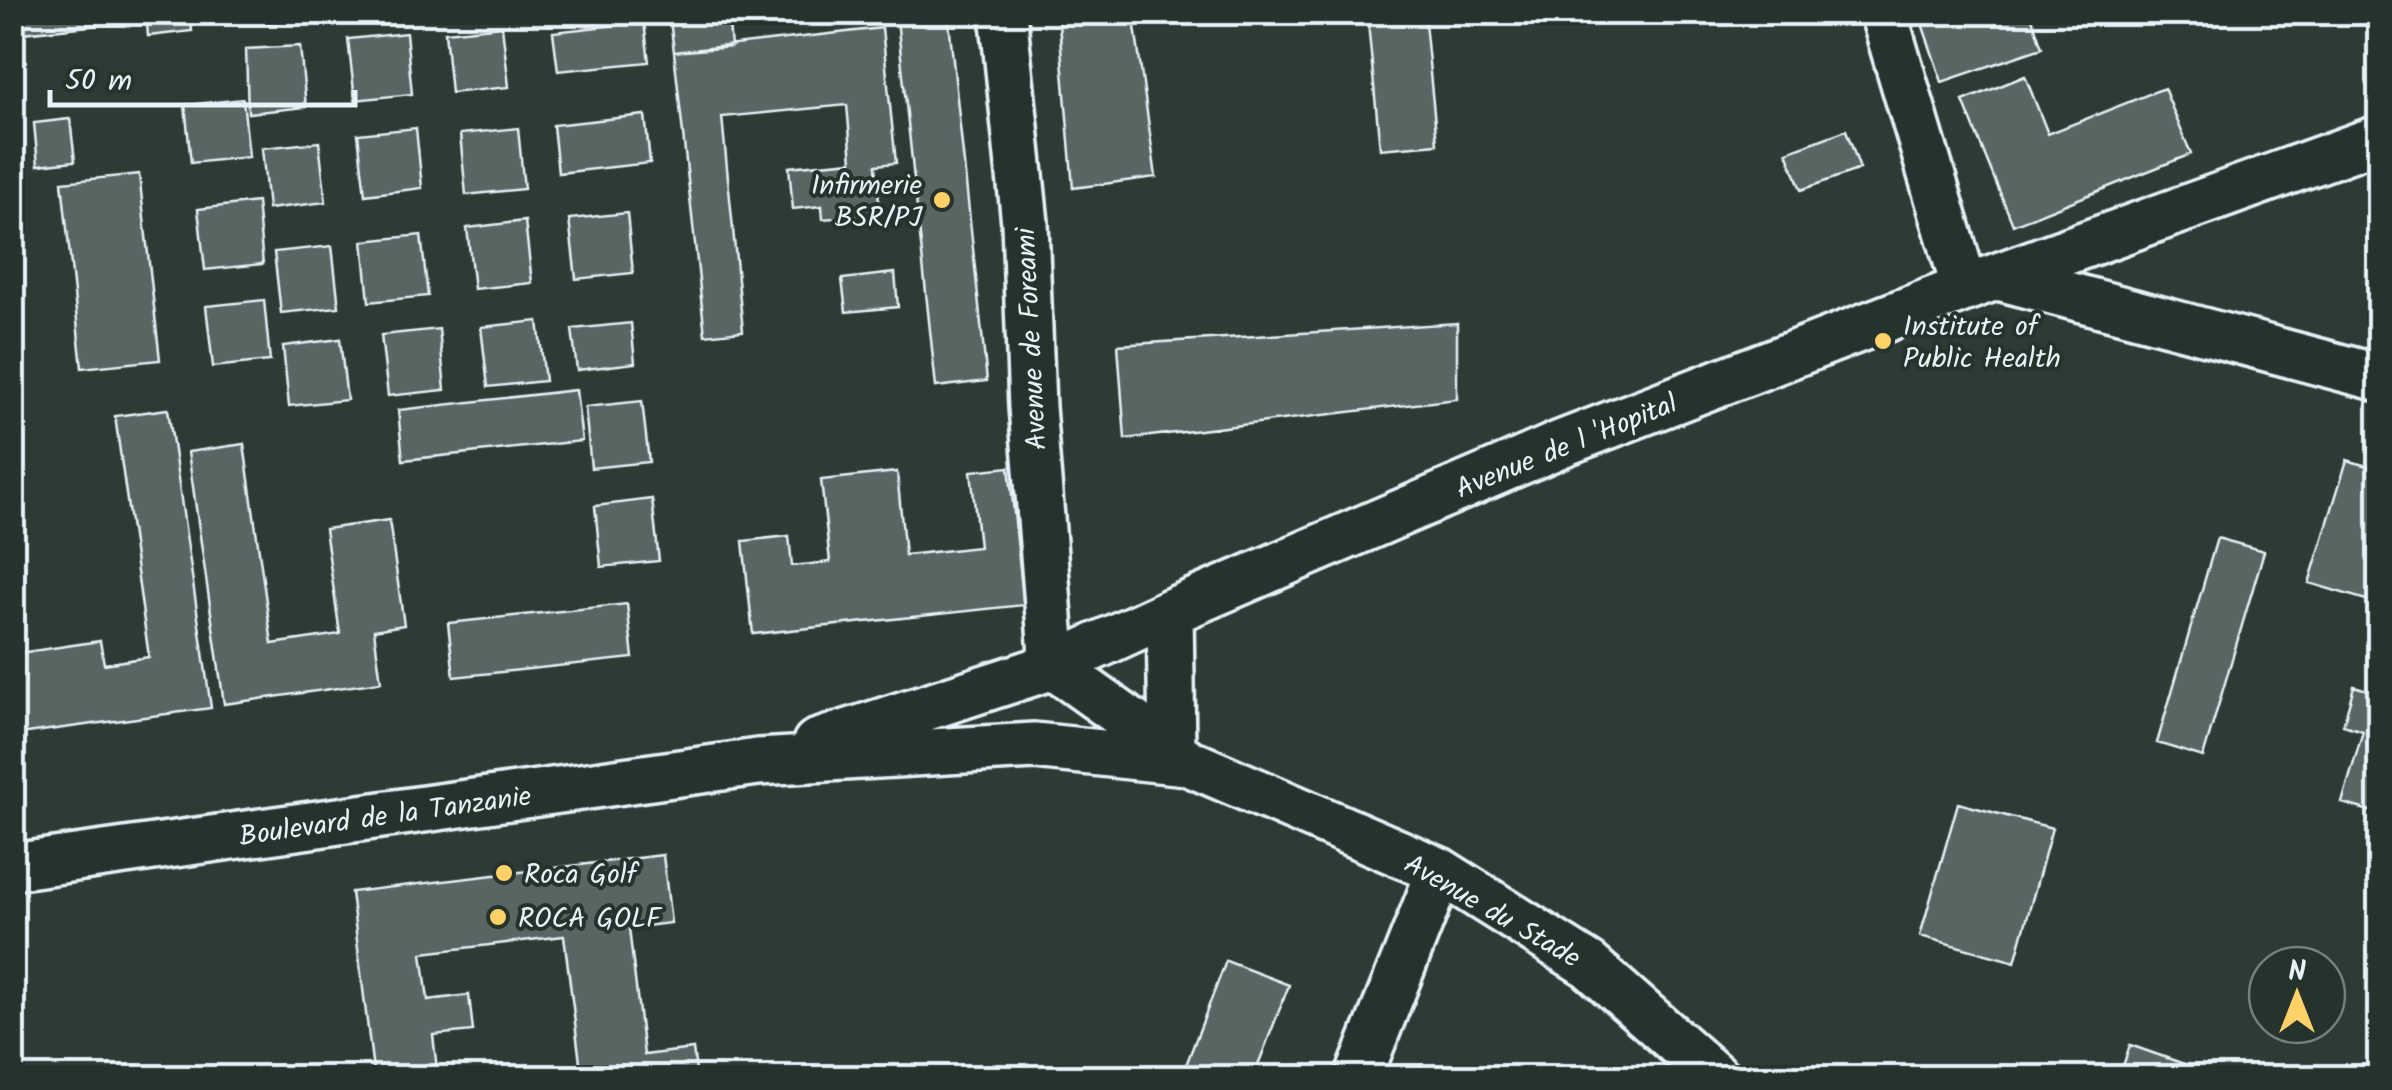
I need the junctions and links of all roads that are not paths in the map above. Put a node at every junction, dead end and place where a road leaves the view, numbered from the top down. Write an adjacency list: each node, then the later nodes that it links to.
1 (1003, 12): 7 (street, Avenue de Foreami)
2 (1883, 12): 4 (street)
3 (2380, 138): 4 (street, Avenue de l 'Hopital)
4 (1982, 283): 5 (street); 6 (street, Avenue de l 'Hopital)
5 (2380, 378)
6 (1170, 612): 7 (street, Avenue de l 'Hopital); 8 (street)
7 (1053, 666): 8 (street, Avenue du Stade); 9 (street, Avenue de l 'Hopital)
8 (1180, 755): 9 (street, Avenue du Stade); 11 (street, Avenue du Stade)
9 (758, 762): 10 (street, Boulevard de la Tanzanie)
10 (12, 867)
11 (1440, 872): 12 (street); 13 (street, Avenue du Stade)
12 (1358, 1078)
13 (1717, 1078)

